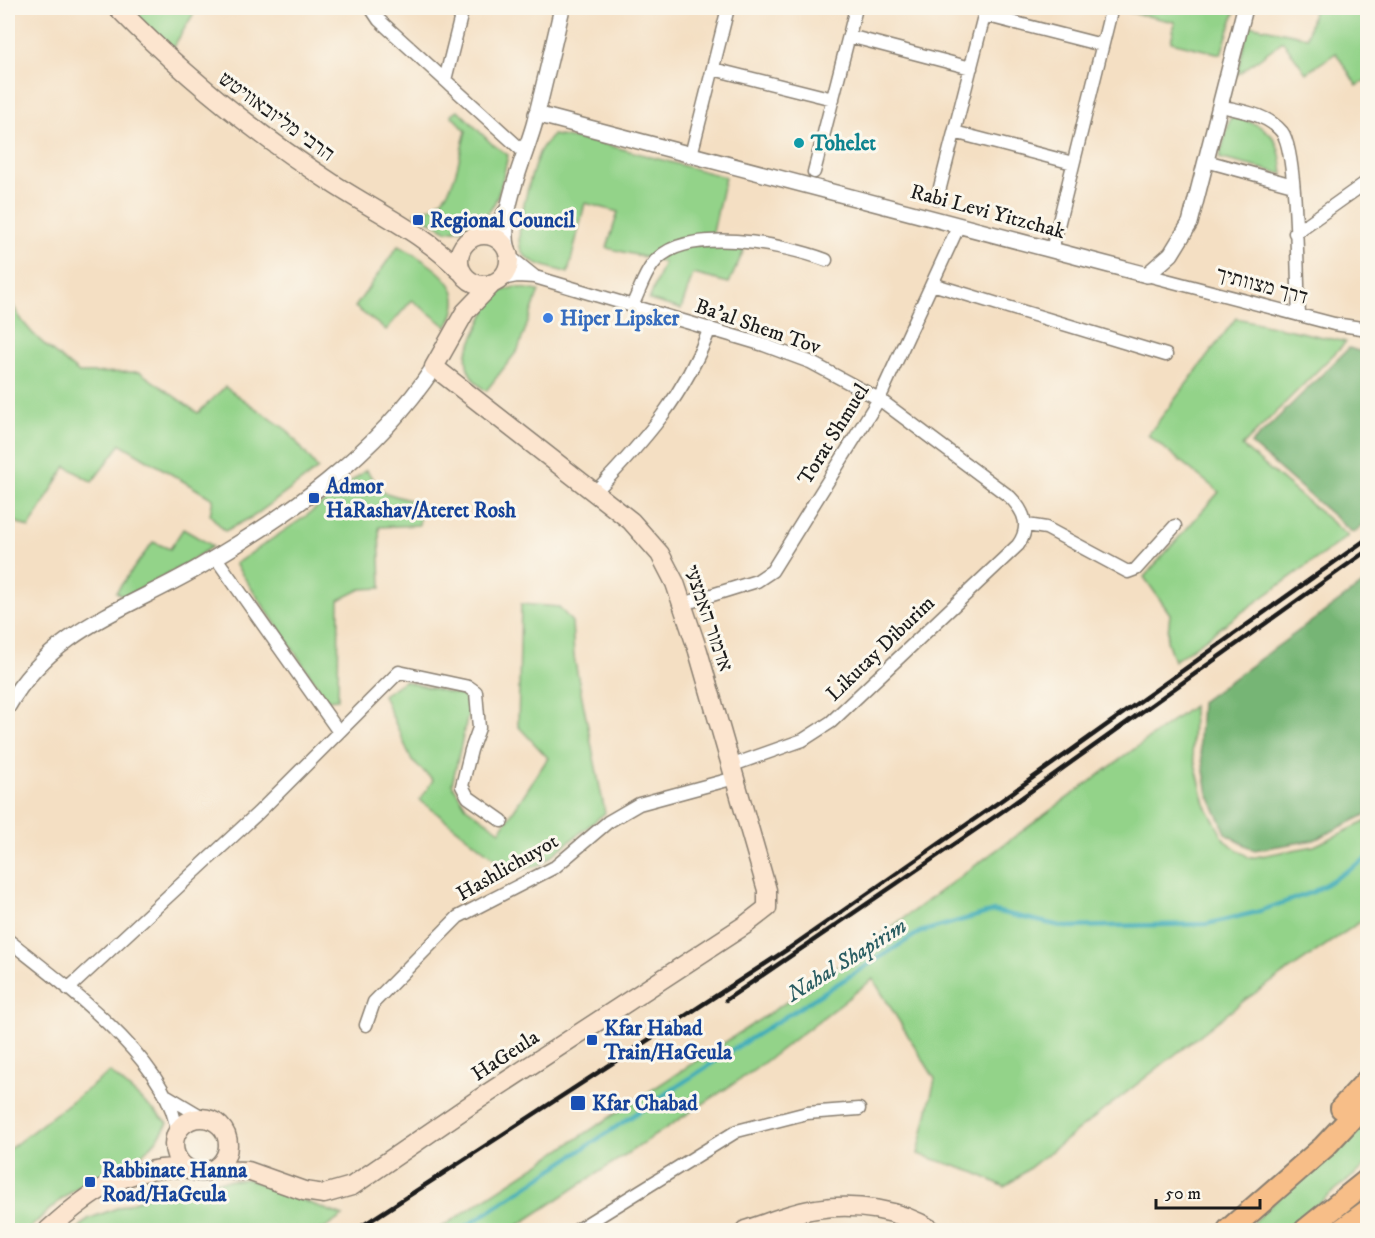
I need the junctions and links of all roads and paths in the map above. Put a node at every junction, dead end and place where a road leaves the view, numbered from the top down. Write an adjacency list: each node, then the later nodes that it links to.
1 (118, 8): 31 (main road, הרבי מליובאוויטש)
2 (371, 8): 14 (street)
3 (463, 8): 14 (street)
4 (728, 8): 13 (street)
5 (856, 8): 10 (street)
6 (1245, 8): 21 (street)
7 (558, 10): 17 (street)
8 (985, 11): 11 (street); 12 (street)
9 (1111, 11): 11 (street)
10 (849, 36): 12 (street); 15 (street)
11 (1102, 45): 22 (street)
12 (971, 68): 18 (street)
13 (713, 69): 15 (street); 20 (street)
14 (445, 80): 19 (street)
15 (833, 99): 23 (street)
16 (1228, 108): 25 (street)
17 (536, 114): 19 (street); 20 (street, Rabi Levi Yitzchak)
18 (954, 132): 22 (street); 26 (street)
19 (525, 153): 27 (street)
20 (691, 155): 28 (street, Rabi Levi Yitzchak)
21 (1206, 161): 25 (street); 36 (street)
22 (1073, 163): 32 (street)
23 (814, 172)
24 (1368, 181): 29 (street)
25 (1293, 185): 29 (street)
26 (937, 199)
27 (509, 206): 30 (street); 33 (street)
28 (959, 225): 32 (street, Rabi Levi Yitzchak); 39 (street, Torat Shmuel)
29 (1295, 233): 42 (street)
30 (476, 238): 31 (main road); 33 (main road); 35 (main road)
31 (425, 242): 35 (main road, הרבי מליובאוויטש)
32 (1052, 250): 36 (street, Rabi Levi Yitzchak)
33 (508, 253): 37 (street, Ba'al Shem Tov); 38 (main road)
34 (826, 260): 40 (street)
35 (462, 274): 38 (main road); 41 (main road)
36 (1147, 275): 42 (street, דרך מצוותיך)
37 (535, 277): 38 (street, Ba'al Shem Tov); 40 (street, Ba'al Shem Tov)
38 (495, 282): 41 (main road)
39 (932, 284): 45 (street); 47 (street, Torat Shmuel)
40 (632, 306): 43 (street, Ba'al Shem Tov)
41 (465, 312): 46 (main road)
42 (1299, 315): 44 (street, דרך מצוותיך)
43 (710, 328): 47 (street, Ba'al Shem Tov); 48 (street)
44 (1368, 329)
45 (1166, 355)
46 (434, 367): 48 (main road, אדמור האמצעי); 51 (street)
47 (879, 399): 49 (street, Ba'al Shem Tov); 52 (street, Torat Shmuel)
48 (595, 492): 52 (main road, אדמור האמצעי)
49 (1027, 525): 50 (street); 55 (street, Likutay Diburim)
50 (1175, 526)
51 (216, 558): 53 (street); 54 (street)
52 (683, 604): 55 (main road, אדמור האמצעי)
53 (8, 706)
54 (339, 732): 56 (street); 59 (street)
55 (734, 771): 57 (main road, אדמור האמצעי); 60 (street, Hashlichuyot)
56 (502, 821)
57 (764, 912): 71 (main road, HaGeula)
58 (8, 940): 59 (street)
59 (68, 989): 62 (street)
60 (366, 1025)
61 (1368, 1080): 74 (highway)
62 (166, 1095): 65 (street); 66 (street)
63 (1368, 1100): 74 (highway)
64 (859, 1109): 77 (street)
65 (204, 1118): 66 (main road); 67 (main road)
66 (175, 1136): 68 (main road); 70 (main road)
67 (228, 1141): 69 (main road); 71 (main road, HaGeula)
68 (185, 1168): 69 (main road); 70 (main road)
69 (211, 1170): 71 (main road, HaGeula)
70 (140, 1171): 76 (main road)
71 (262, 1175)
72 (1368, 1180): 79 (highway)
73 (1368, 1210): 80 (highway)
74 (1237, 1223)
75 (927, 1227): 78 (main road)
76 (48, 1230)
77 (577, 1230)
78 (745, 1230)
79 (1306, 1230)
80 (1342, 1230)

